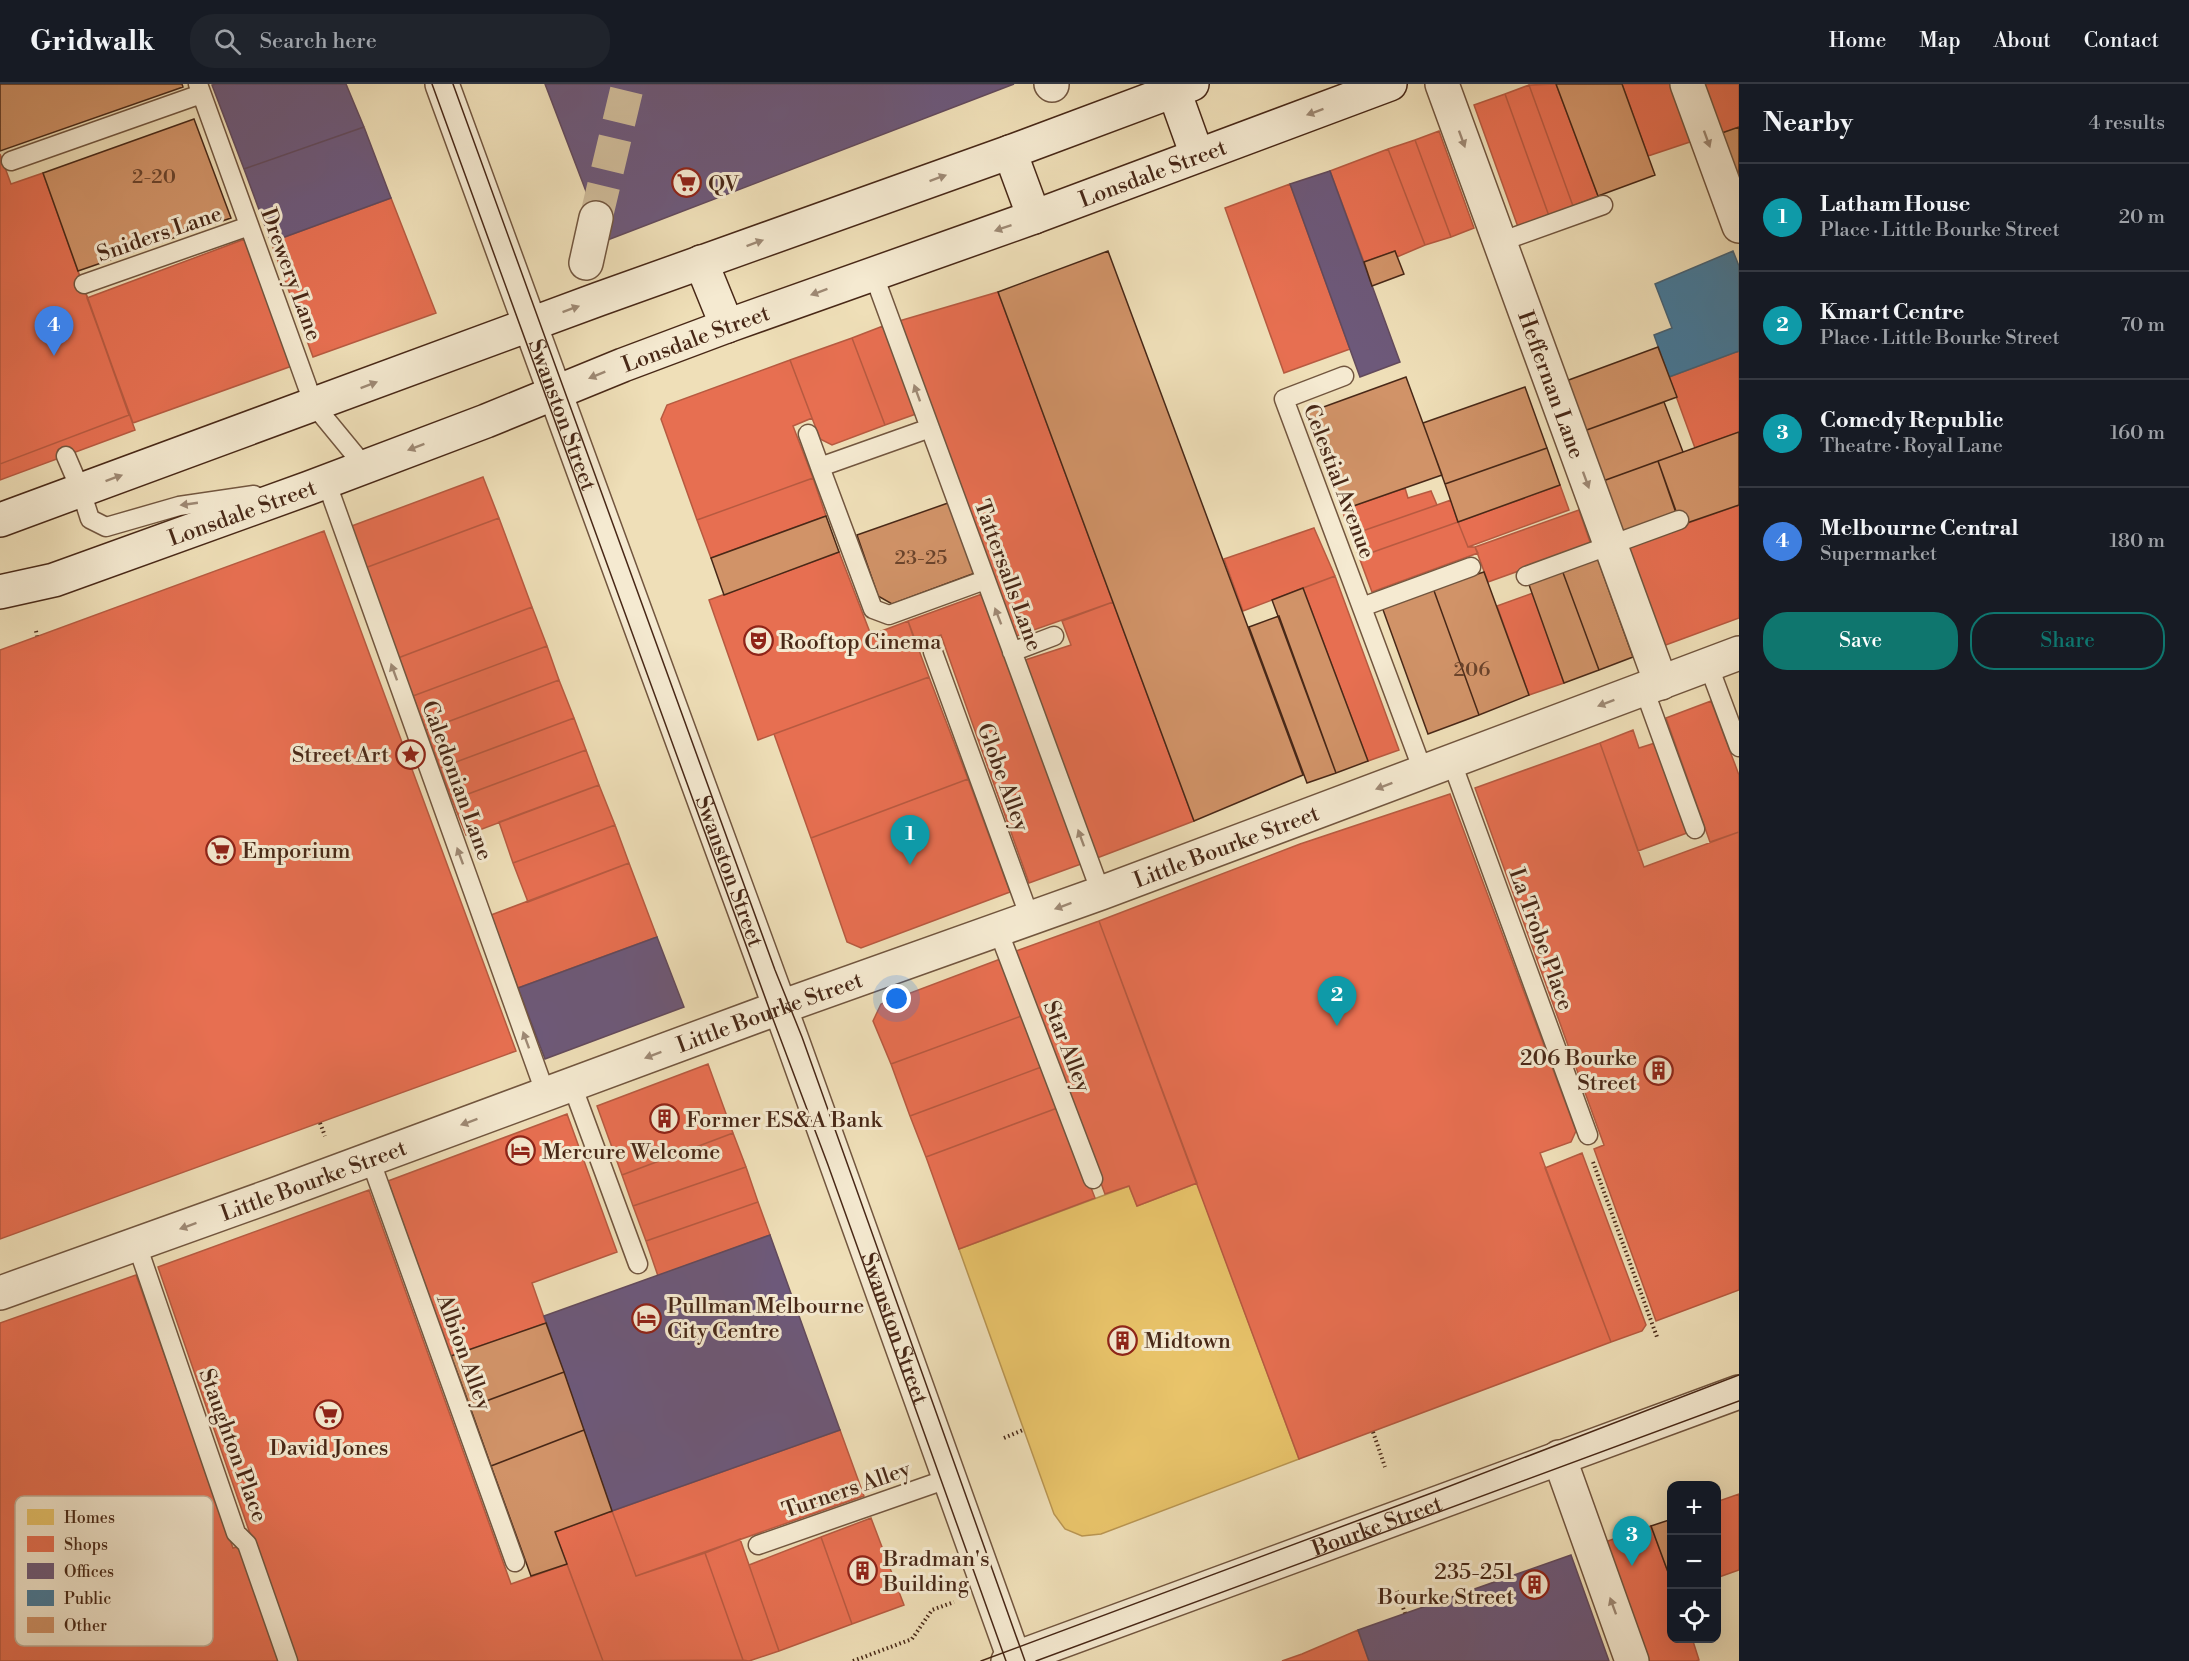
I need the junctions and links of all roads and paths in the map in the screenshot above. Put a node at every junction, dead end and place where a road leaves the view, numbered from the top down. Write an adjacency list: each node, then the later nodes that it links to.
1 (442, 84): 20 (street, Swanston Street)
2 (1390, 84): 8 (street, Lonsdale Street, one-way to 8)
3 (1442, 84): 15 (street, Heffernan Lane, one-way to 15)
4 (1688, 84): 14 (street, one-way to 14)
5 (1183, 87): 7 (street); 8 (street)
6 (200, 89): 9 (lane); 13 (lane, Drewery Lane)
7 (1010, 152): 11 (street); 16 (street, one-way to 7)
8 (1197, 155): 11 (street, Lonsdale Street)
9 (11, 161)
10 (1603, 205): 15 (lane)
11 (1034, 217): 18 (street, Lonsdale Street, one-way to 18)
12 (596, 218): 17 (street)
13 (249, 226): 19 (lane, Sniders Lane); 24 (lane, Drewery Lane)
14 (1739, 226)
15 (1500, 242): 34 (street, Heffernan Lane, one-way to 34)
16 (702, 262): 20 (street, one-way to 16); 21 (street)
17 (586, 263)
18 (873, 273): 21 (street, Lonsdale Street, one-way to 21); 25 (lane, Tattersalls Lane, one-way to 18)
19 (84, 284)
20 (530, 324): 23 (street, Swanston Street); 24 (street, one-way to 20)
21 (727, 326): 23 (street, Lonsdale Street, one-way to 23)
22 (1344, 376): 39 (lane, Celestial Avenue)
23 (555, 393): 28 (street, Lonsdale Street, one-way to 28); 52 (street, Swanston Street)
24 (314, 405): 28 (lane, Drewery Lane); 31 (street, one-way to 24)
25 (930, 428): 29 (lane); 37 (lane, Tattersalls Lane)
26 (808, 434): 29 (lane)
27 (66, 456): 31 (lane)
28 (365, 467): 30 (street, Lonsdale Street)
29 (820, 467): 37 (lane)
30 (317, 484): 31 (lane, one-way to 31); 38 (street, Lonsdale Street); 53 (lane, Caledonian Lane, one-way to 30)
31 (81, 490): 32 (street)
32 (0, 520)
33 (1679, 520): 34 (lane)
34 (1609, 545): 36 (lane); 45 (street, Heffernan Lane)
35 (1471, 567): 39 (lane)
36 (1526, 576)
37 (985, 580): 42 (lane, Tattersalls Lane, one-way to 37)
38 (0, 592)
39 (1362, 607): 47 (lane, Celestial Avenue)
40 (1054, 636): 42 (lane)
41 (933, 652): 50 (lane, Globe Alley)
42 (1012, 652): 49 (lane, Tattersalls Lane, one-way to 42)
43 (1739, 653): 44 (street, Little Bourke Street)
44 (1708, 664): 45 (street, Little Bourke Street); 46 (lane)
45 (1652, 686): 47 (street, Little Bourke Street, one-way to 47); 48 (lane)
46 (1739, 747)
47 (1437, 765): 49 (street, Little Bourke Street, one-way to 49); 55 (lane, La Trobe Place)
48 (1695, 829)
49 (1101, 893): 50 (street, Little Bourke Street, one-way to 50)
50 (1030, 918): 51 (street, Little Bourke Street)
51 (998, 930): 52 (street, Little Bourke Street); 58 (lane, Star Alley)
52 (780, 1008): 53 (street, Little Bourke Street, one-way to 53); 69 (street, Swanston Street)
53 (559, 1090): 57 (street, Little Bourke Street, one-way to 57); 60 (lane, Caledonian Lane)
54 (320, 1123): 56 (path)
55 (1588, 1135): 62 (path)
56 (327, 1143)
57 (370, 1159): 59 (street, Little Bourke Street, one-way to 59); 71 (lane, Albion Alley)
58 (1093, 1179)
59 (137, 1245): 61 (street, Little Bourke Street); 76 (lane, Staughton Place)
60 (638, 1264)
61 (0, 1293)
62 (1657, 1337)
63 (1739, 1392): 67 (street, Bourke Street)
64 (1023, 1430): 66 (path)
65 (1373, 1432): 68 (path)
66 (1004, 1438)
67 (1559, 1457): 75 (street, Bourke Street); 78 (street, one-way to 67)
68 (1385, 1467)
69 (950, 1478): 70 (lane, Turners Alley); 75 (street, Swanston Street)
70 (758, 1545)
71 (515, 1562)
72 (1397, 1591): 74 (path)
73 (954, 1602): 77 (path)
74 (1405, 1613)
75 (1013, 1660)
76 (288, 1661)
77 (853, 1661)
78 (1632, 1661)

